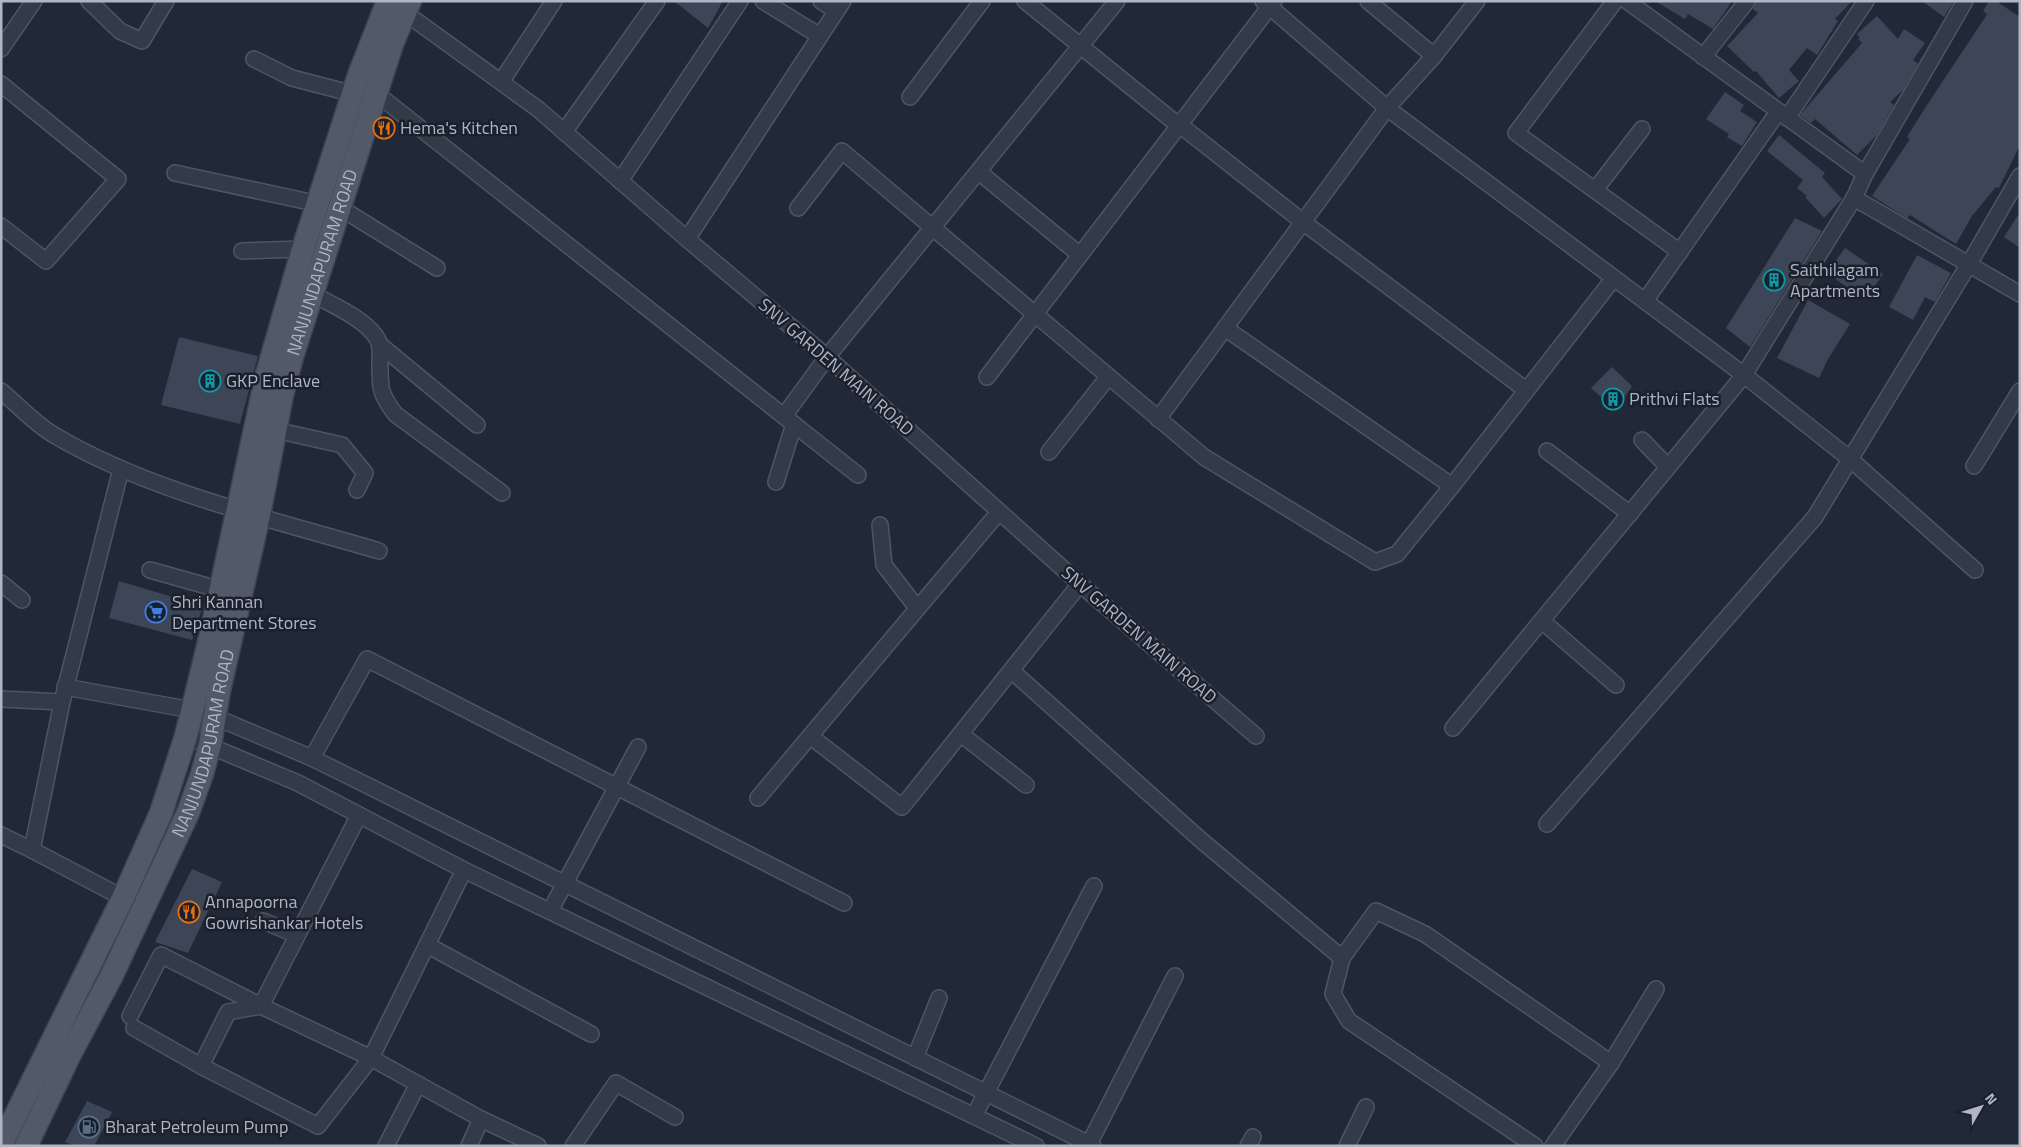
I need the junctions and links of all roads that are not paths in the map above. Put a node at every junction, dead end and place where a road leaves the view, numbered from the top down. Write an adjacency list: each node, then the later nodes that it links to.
1 (34, 1): 24 (street)
2 (89, 1): 3 (street)
3 (166, 1)
4 (554, 1): 28 (street)
5 (657, 1): 37 (street)
6 (740, 1): 42 (street)
7 (763, 1): 22 (street)
8 (821, 1): 21 (street)
9 (982, 1): 32 (street)
10 (1025, 1): 23 (street)
11 (1117, 1): 23 (street)
12 (1368, 1): 25 (street)
13 (1477, 1): 25 (street)
14 (1615, 1): 43 (street)
15 (1627, 1): 26 (street)
16 (1747, 1): 26 (street)
17 (1866, 1): 34 (street)
18 (1965, 1): 40 (street)
19 (1269, 3): 33 (street); 35 (street)
20 (400, 5): 28 (street, SNV GARDEN MAIN ROAD); 30 (main road, NANJUNDAPURAM ROAD); 31 (main road, NANJUNDAPURAM ROAD)
21 (840, 6): 22 (street)
22 (820, 36): 50 (street)
23 (1081, 46): 35 (street); 38 (street)
24 (1, 49)
25 (1434, 56): 33 (street)
26 (1703, 57): 34 (street)
27 (254, 59): 30 (street)
28 (501, 82): 37 (street, SNV GARDEN MAIN ROAD)
29 (1, 84): 48 (street)
30 (354, 94): 45 (main road, NANJUNDAPURAM ROAD)
31 (377, 94): 45 (main road, NANJUNDAPURAM ROAD); 73 (street)
32 (910, 97)
33 (1387, 108): 47 (street); 57 (street)
34 (1782, 115): 40 (street); 53 (street)
35 (1180, 125): 47 (street); 54 (street)
36 (1642, 129): 43 (street)
37 (564, 132): 42 (street, SNV GARDEN MAIN ROAD)
38 (979, 172): 49 (street); 54 (street)
39 (175, 173): 45 (street)
40 (1865, 174): 44 (street)
41 (2020, 176): 55 (street)
42 (620, 181): 50 (street, SNV GARDEN MAIN ROAD)
43 (1595, 190): 53 (street)
44 (1854, 198): 55 (street); 65 (street)
45 (329, 206): 51 (main road, NANJUNDAPURAM ROAD); 56 (street); 58 (main road, NANJUNDAPURAM ROAD)
46 (798, 208): 49 (street)
47 (1303, 222): 62 (street); 68 (street)
48 (1, 226)
49 (934, 228): 61 (street); 64 (street)
50 (687, 240): 64 (street, SNV GARDEN MAIN ROAD)
51 (303, 249): 52 (street); 88 (main road, NANJUNDAPURAM ROAD)
52 (242, 250)
53 (1680, 252): 60 (street)
54 (1080, 255): 61 (street)
55 (1969, 264): 59 (street); 79 (street)
56 (438, 268)
57 (1614, 278): 60 (street); 68 (street)
58 (311, 294): 63 (street); 75 (main road, NANJUNDAPURAM ROAD)
59 (2020, 294)
60 (1646, 301): 65 (street)
61 (1035, 315): 66 (street); 67 (street)
62 (1225, 328): 72 (street); 85 (street)
63 (380, 344): 74 (street); 87 (street)
64 (827, 357): 73 (street); 89 (street, SNV GARDEN MAIN ROAD)
65 (1744, 375): 79 (street); 81 (street)
66 (987, 377)
67 (1108, 377): 72 (street); 78 (street)
68 (1526, 390): 85 (street)
69 (1, 391): 82 (street)
70 (2020, 391): 71 (street)
71 (2014, 413): 80 (street)
72 (1158, 419): 85 (street)
73 (789, 420): 83 (street); 84 (street)
74 (477, 425)
75 (275, 430): 86 (street); 91 (main road, NANJUNDAPURAM ROAD)
76 (1642, 440): 81 (street)
77 (1547, 451): 90 (street)
78 (1049, 452)
79 (1850, 459): 95 (street); 121 (street)
80 (1974, 466)
81 (1668, 467): 90 (street)
82 (121, 469): 88 (street); 104 (street)
83 (858, 475)
84 (776, 482)
85 (1452, 486)
86 (357, 490)
87 (502, 493)
88 (237, 509): 91 (street); 98 (main road, NANJUNDAPURAM ROAD)
89 (999, 512): 97 (street, SNV GARDEN MAIN ROAD); 100 (street)
90 (1630, 514): 101 (street)
91 (259, 515): 93 (street); 108 (main road, NANJUNDAPURAM ROAD)
92 (880, 525): 100 (street)
93 (379, 551)
94 (150, 570): 98 (street)
95 (1975, 570)
96 (1, 584): 99 (street)
97 (1080, 584): 102 (street); 113 (street, SNV GARDEN MAIN ROAD)
98 (221, 590): 107 (main road, NANJUNDAPURAM ROAD)
99 (22, 600)
100 (917, 608): 112 (street)
101 (1542, 621): 103 (street); 109 (street)
102 (1012, 671): 110 (street); 134 (street)
103 (1616, 685)
104 (65, 687): 106 (street); 107 (street)
105 (1, 698): 106 (street)
106 (62, 702): 123 (street)
107 (192, 710): 111 (main road, NANJUNDAPURAM ROAD)
108 (215, 717): 114 (main road, NANJUNDAPURAM ROAD); 116 (street)
109 (1453, 728)
110 (961, 734): 112 (street); 117 (street)
111 (186, 736): 114 (street); 127 (main road, NANJUNDAPURAM ROAD)
112 (810, 736): 119 (street)
113 (1256, 736)
114 (210, 745): 120 (street); 129 (main road, NANJUNDAPURAM ROAD)
115 (638, 747): 118 (street)
116 (312, 758): 118 (street); 125 (street)
117 (1026, 785)
118 (617, 787): 125 (street); 128 (street)
119 (758, 798)
120 (358, 815): 124 (street); 132 (street)
121 (1547, 824)
122 (1, 836): 123 (street)
123 (32, 850): 127 (street)
124 (464, 870): 130 (street); 133 (street)
125 (564, 885): 130 (street); 141 (street)
126 (1094, 886): 145 (street)
127 (123, 898): 129 (street); 151 (main road, NANJUNDAPURAM ROAD)
128 (844, 903)
129 (143, 908): 153 (main road, NANJUNDAPURAM ROAD)
130 (550, 911): 147 (street)
131 (263, 921): 132 (street)
132 (297, 935): 138 (street)
133 (427, 945): 139 (street); 140 (street)
134 (1342, 958): 142 (street); 160 (street)
135 (1175, 976): 152 (street)
136 (1656, 989): 142 (street)
137 (939, 998): 141 (street)
138 (261, 1006): 140 (street); 143 (street); 143 (street)
139 (591, 1034)
140 (371, 1058): 143 (street); 144 (street)
141 (915, 1058): 145 (street)
142 (1611, 1063): 161 (street)
143 (201, 1066)
144 (418, 1084): 149 (street); 154 (street)
145 (986, 1094): 147 (street); 152 (street)
146 (1366, 1107): 159 (street)
147 (974, 1116): 150 (street)
148 (675, 1117): 157 (street)
149 (481, 1119): 155 (street); 156 (street)
150 (1014, 1141): 158 (street)
151 (1, 1144)
152 (1090, 1145)
153 (26, 1146)
154 (386, 1146)
155 (469, 1146)
156 (538, 1146)
157 (573, 1146)
158 (1036, 1146)
159 (1347, 1146)
160 (1535, 1146)
161 (1553, 1146)

